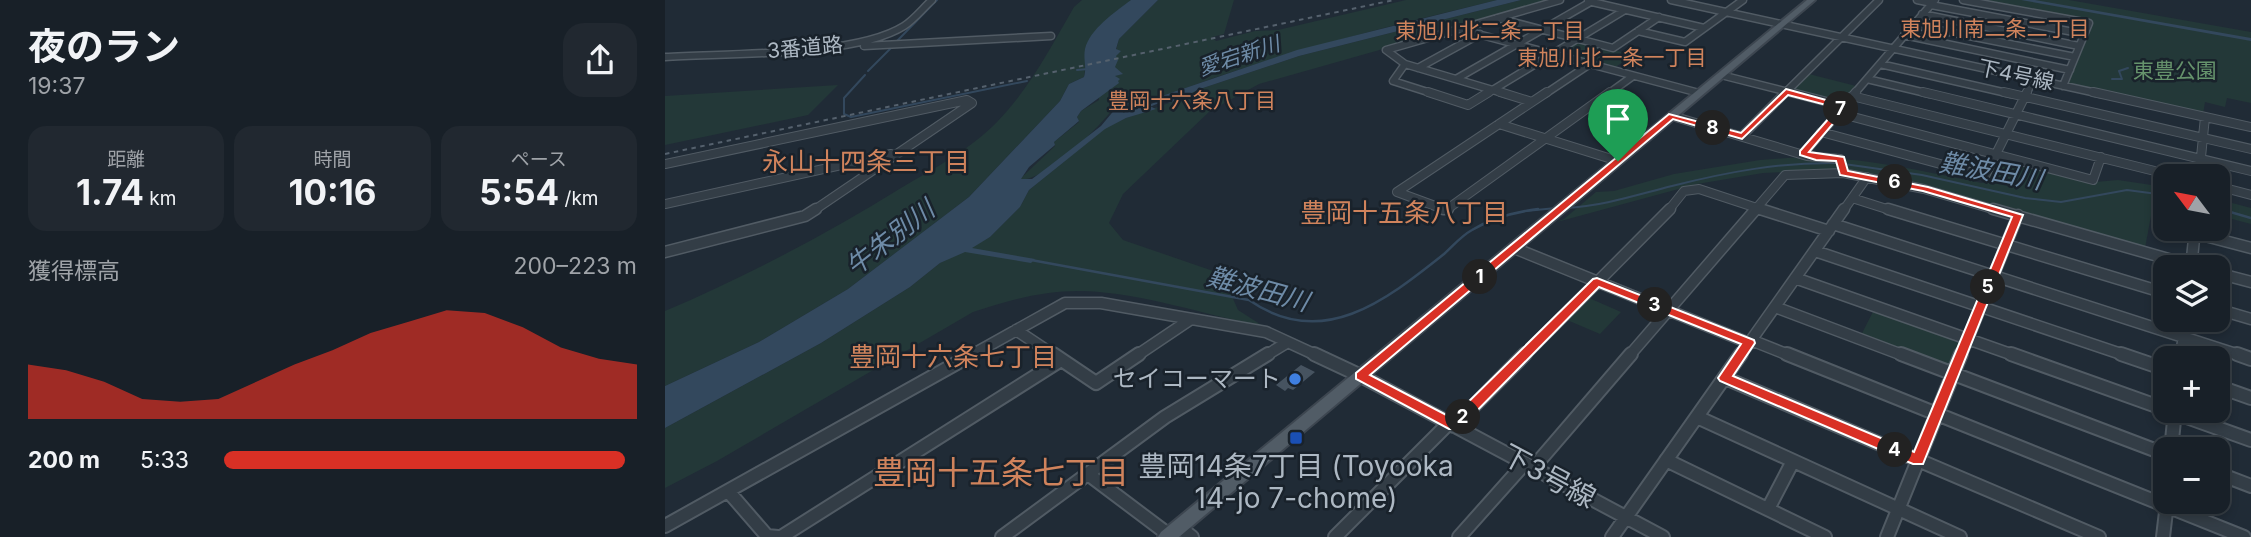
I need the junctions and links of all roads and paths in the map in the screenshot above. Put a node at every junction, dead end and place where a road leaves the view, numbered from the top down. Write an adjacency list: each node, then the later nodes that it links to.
1 (932, 0): 29 (street, 3番道路)
2 (1560, 0): 16 (street)
3 (1583, 0): 10 (street)
4 (1671, 0): 13 (street, 下4号線)
5 (1743, 0): 13 (street)
6 (1811, 0): 17 (main road)
7 (1879, 0): 27 (street)
8 (1917, 0): 11 (street)
9 (1963, 0): 24 (street)
10 (1593, 1): 12 (street); 21 (street)
11 (1933, 3): 14 (street); 24 (street)
12 (1625, 10): 15 (street); 28 (street)
13 (1726, 12): 17 (street, 下4号線); 19 (street)
14 (1923, 14): 18 (street); 31 (street)
15 (1659, 17): 19 (street); 22 (street)
16 (1496, 18): 20 (street); 21 (street)
17 (1782, 24): 27 (street, 下4号線); 41 (main road)
18 (1914, 25): 25 (street); 35 (street)
19 (1704, 28): 22 (street)
20 (1459, 29): 23 (street); 36 (street)
21 (1542, 30): 28 (street); 30 (street)
22 (1638, 31): 28 (street)
23 (1481, 34): 30 (street); 39 (street)
24 (2084, 34): 31 (street)
25 (1904, 35): 32 (street); 40 (street)
26 (1051, 36): 29 (street)
27 (1842, 37): 32 (street, 下4号線); 48 (street)
28 (1577, 39): 33 (street)
29 (855, 44): 34 (street, 3番道路)
30 (1517, 44): 33 (street); 43 (street)
31 (2080, 46): 35 (street)
32 (1893, 48): 38 (street); 45 (street, 下4号線)
33 (1552, 54): 37 (street); 47 (street)
34 (665, 57)
35 (2075, 57): 40 (street)
36 (1405, 64): 39 (street); 47 (street)
37 (1590, 64): 42 (street); 52 (street)
38 (1880, 64): 44 (street); 51 (street)
39 (1418, 68): 43 (street)
40 (2070, 70): 46 (street)
41 (1721, 75): 48 (street); 49 (main road)
42 (1633, 76): 49 (street); 62 (street)
43 (1456, 79): 47 (street)
44 (1867, 79): 50 (street); 54 (street)
45 (2034, 79): 46 (street, 下4号線); 51 (street)
46 (2063, 86): 56 (street, 下4号線)
47 (1493, 90): 52 (street)
48 (1786, 92): 53 (street); 61 (street)
49 (1699, 93): 55 (main road)
50 (1852, 96): 53 (street); 60 (street)
51 (2025, 97): 54 (street); 63 (street)
52 (1532, 102): 57 (street)
53 (1841, 110): 59 (street); 67 (street)
54 (2016, 115): 60 (street); 69 (street)
55 (1672, 116): 61 (street); 70 (main road)
56 (2205, 117): 58 (street, 下4号線); 63 (street)
57 (1500, 124): 62 (street); 62 (street)
58 (2251, 127)
59 (1821, 132): 66 (street); 67 (street)
60 (2007, 134): 67 (street); 68 (street)
61 (1742, 136): 66 (street)
62 (1546, 138): 70 (street)
63 (2204, 138): 64 (street); 69 (street)
64 (2251, 149)
65 (899, 152): 71 (street); 80 (street); 90 (street)
66 (1803, 153): 73 (street)
67 (1997, 155): 68 (street)
68 (2101, 157): 74 (street)
69 (2202, 159): 72 (street); 75 (street)
70 (1618, 161): 83 (main road)
71 (665, 164)
72 (2201, 164)
73 (1842, 167): 76 (street); 81 (street)
74 (2153, 170)
75 (2251, 171)
76 (1867, 177): 79 (street); 82 (street)
77 (2230, 189): 78 (street)
78 (2251, 195)
79 (1852, 198): 84 (street); 86 (street)
80 (665, 204)
81 (1758, 207): 84 (street); 95 (street); 100 (street)
82 (2018, 215): 86 (street); 91 (street)
83 (1549, 218): 87 (main road)
84 (1831, 228): 89 (street); 92 (street)
85 (2229, 241): 88 (street)
86 (2006, 245): 92 (street); 97 (street)
87 (1514, 248): 95 (street); 115 (main road)
88 (2251, 248)
89 (1815, 251): 94 (street); 98 (street)
90 (665, 252)
91 (2153, 255)
92 (1993, 276): 98 (street); 106 (street)
93 (2230, 276): 96 (street)
94 (1795, 278): 99 (street); 107 (street)
95 (1597, 282): 100 (street); 123 (street)
96 (2251, 282)
97 (2153, 289)
98 (1980, 306): 107 (street); 113 (street)
99 (1775, 307): 109 (street); 114 (street)
100 (1669, 311): 109 (street); 129 (street)
101 (2230, 313): 103 (street)
102 (1191, 319): 104 (street, 下3号線); 108 (street, 下3号線); 112 (street)
103 (2251, 319)
104 (1016, 330): 112 (street); 133 (street, 下3号線)
105 (2185, 332): 106 (street)
106 (2184, 337): 110 (street); 111 (street)
107 (1967, 338): 114 (street); 119 (street)
108 (1288, 342): 115 (street, 下3号線); 130 (street)
109 (1750, 342): 116 (street); 120 (street)
110 (2183, 346)
111 (2251, 359)
112 (1061, 360): 142 (street)
113 (2153, 365)
114 (1954, 374): 120 (street); 125 (street)
115 (1361, 376): 123 (street, 下3号線); 141 (main road)
116 (1725, 378): 121 (street); 127 (street)
117 (2230, 391): 118 (street)
118 (2251, 398)
119 (2153, 405)
120 (1937, 414): 127 (street); 134 (street)
121 (1697, 417): 126 (street); 128 (street)
122 (2204, 423): 124 (street)
123 (1451, 424): 129 (street, 下3号線); 145 (street)
124 (2251, 440)
125 (2153, 449)
126 (1666, 460): 135 (street); 139 (street)
127 (1918, 460): 136 (street); 152 (street)
128 (1793, 461): 135 (street); 136 (street)
129 (1529, 466): 139 (street, 下3号線); 146 (street)
130 (1088, 474): 141 (street); 143 (street)
131 (2230, 478): 132 (street)
132 (2251, 486)
133 (728, 491): 140 (street, 下3号線); 142 (street)
134 (2153, 499)
135 (1767, 509): 149 (street)
136 (1898, 509): 150 (street); 151 (street)
137 (2166, 514): 153 (street)
138 (2190, 514): 154 (street)
139 (1626, 517): 147 (street); 148 (street, 下3号線)
140 (665, 526)
141 (1172, 533): 144 (street)
142 (780, 537)
143 (1002, 537)
144 (1192, 537)
145 (1335, 537)
146 (1459, 537)
147 (1612, 537)
148 (1663, 537)
149 (1825, 537)
150 (1887, 537)
151 (1960, 537)
152 (2099, 537)
153 (2163, 537)
154 (2244, 537)

